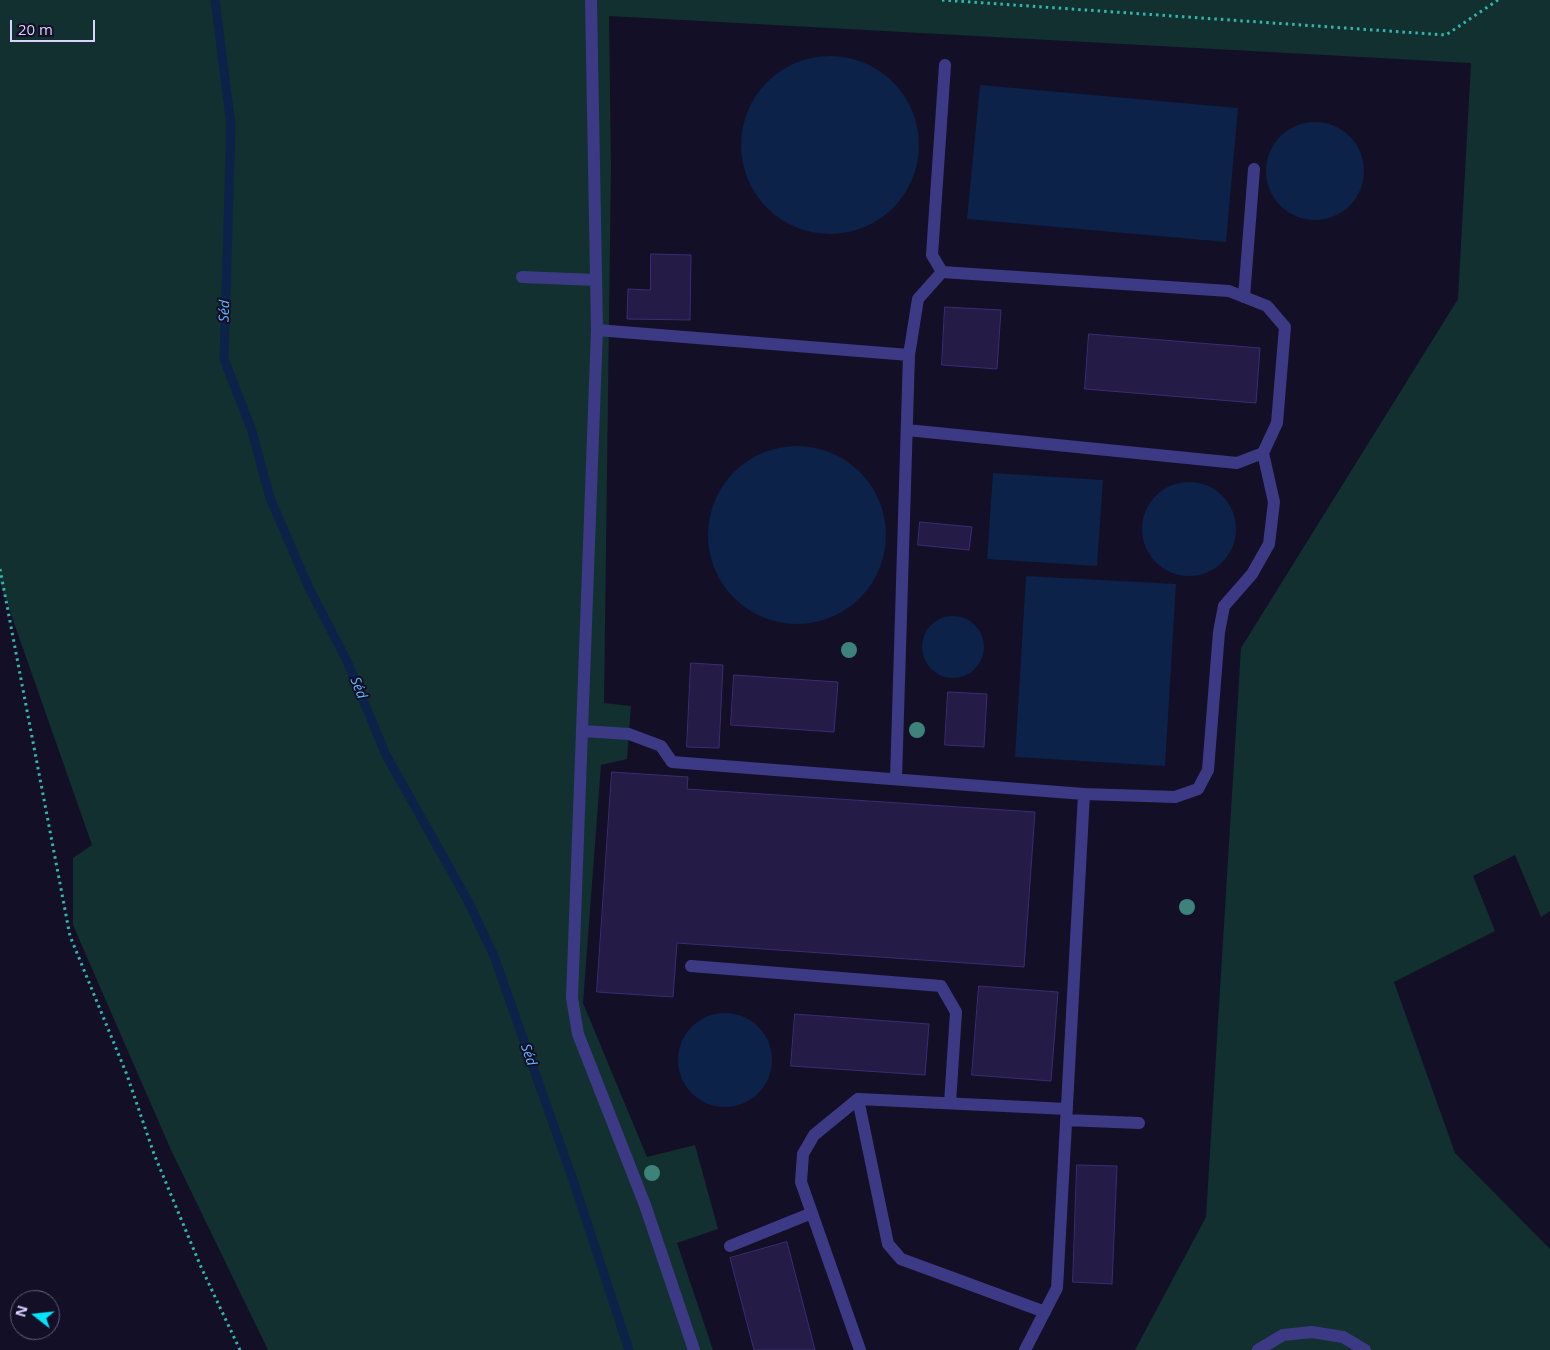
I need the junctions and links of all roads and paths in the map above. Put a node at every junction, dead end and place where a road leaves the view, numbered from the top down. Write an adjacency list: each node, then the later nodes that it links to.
1 (591, 0): 8 (lane)
2 (942, 0): 3 (path)
3 (1498, 0)
4 (945, 66): 6 (lane)
5 (1254, 169): 9 (lane)
6 (942, 272): 9 (lane); 11 (lane)
7 (522, 277): 8 (lane)
8 (596, 280): 10 (lane)
9 (1244, 297): 13 (lane)
10 (597, 330): 11 (lane); 15 (lane)
11 (909, 355): 12 (lane)
12 (907, 430): 13 (lane); 16 (lane)
13 (1263, 453): 17 (lane)
14 (0, 569): 26 (path)
15 (583, 731): 16 (lane); 27 (lane)
16 (896, 779): 17 (lane)
17 (1084, 794): 21 (lane)
18 (691, 966): 20 (lane)
19 (858, 1100): 20 (lane); 23 (lane); 25 (lane)
20 (950, 1103): 21 (lane)
21 (1066, 1114): 22 (lane); 25 (lane)
22 (1139, 1123)
23 (812, 1212): 24 (lane); 28 (lane)
24 (730, 1246)
25 (1044, 1312): 29 (lane)
26 (240, 1350)
27 (694, 1350)
28 (860, 1350)
29 (1025, 1350)
30 (1258, 1350): 31 (lane)
31 (1365, 1350)

